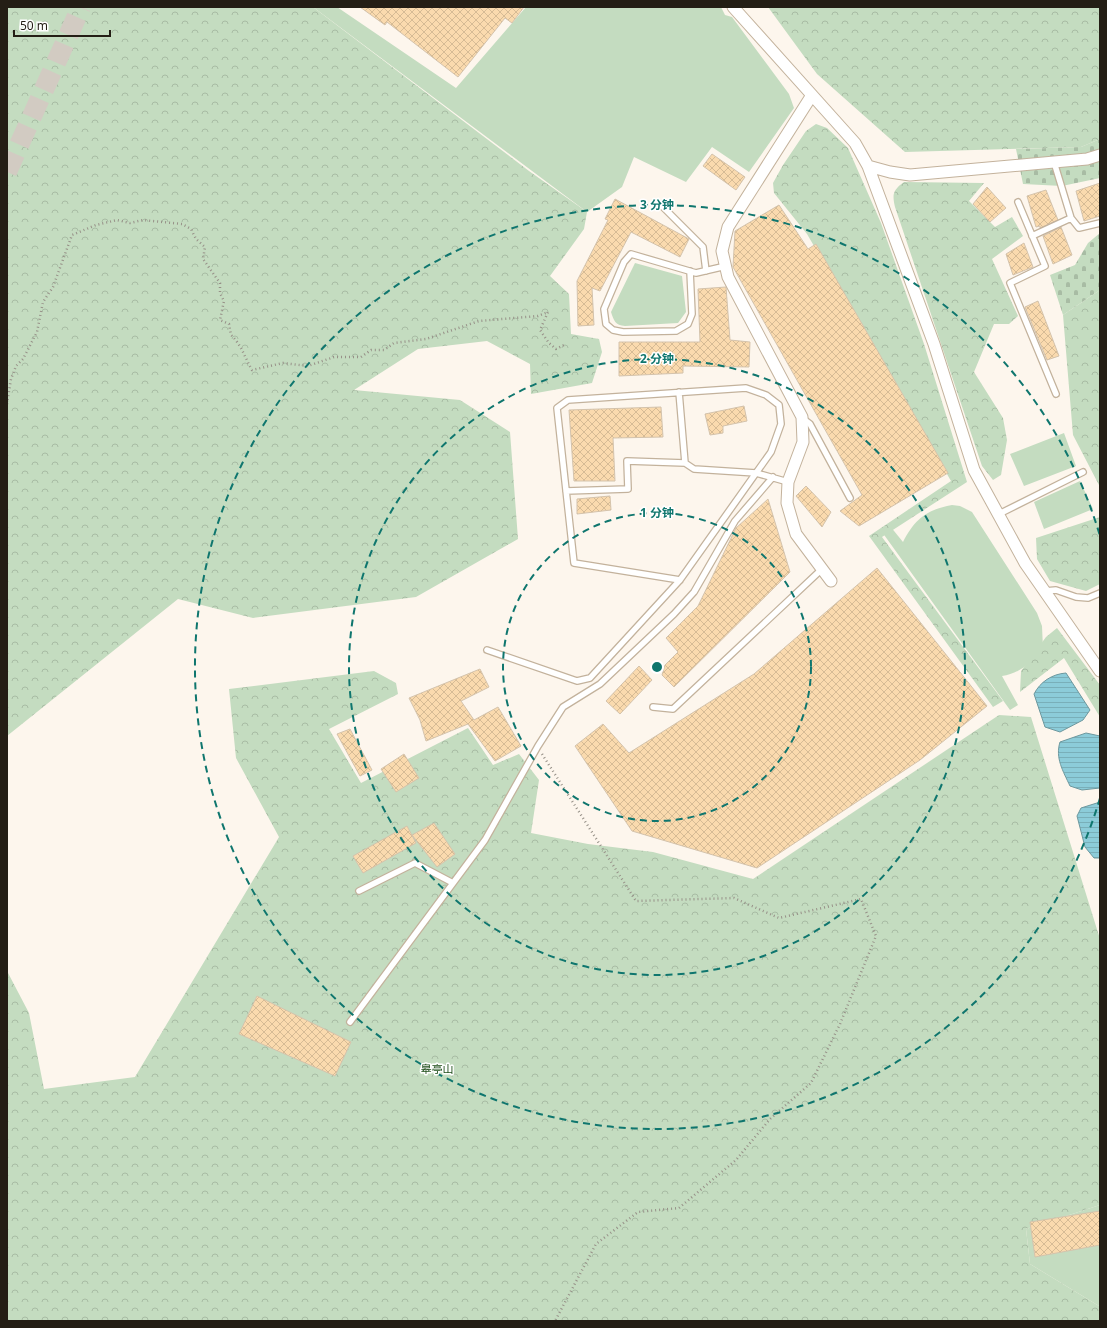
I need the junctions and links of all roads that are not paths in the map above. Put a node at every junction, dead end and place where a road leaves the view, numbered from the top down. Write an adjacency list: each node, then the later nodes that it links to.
1 (733, 7): 2 (street)
2 (812, 95): 5 (street); 11 (street)
3 (1100, 155): 4 (street)
4 (1054, 162): 5 (street); 8 (lane)
5 (868, 166): 24 (street)
6 (1018, 202): 10 (lane)
7 (663, 207): 13 (lane)
8 (1071, 218): 9 (lane); 10 (lane)
9 (1100, 223)
10 (1032, 236): 15 (lane)
11 (726, 266): 13 (lane); 16 (street)
12 (690, 271): 12 (lane); 13 (lane)
13 (706, 271)
14 (679, 392): 17 (lane); 19 (lane); 22 (lane)
15 (1056, 394)
16 (802, 417): 21 (street); 23 (lane)
17 (685, 463): 19 (lane); 22 (lane)
18 (1082, 472): 24 (lane)
19 (756, 473): 20 (lane); 26 (lane)
20 (773, 478): 21 (lane); 33 (lane)
21 (788, 482): 25 (street)
22 (566, 491): 26 (lane)
23 (850, 498)
24 (997, 515): 28 (street)
25 (822, 569): 27 (street); 32 (lane)
26 (680, 580): 30 (lane)
27 (831, 581)
28 (1045, 591): 29 (lane); 31 (street)
29 (1100, 594)
30 (486, 650)
31 (1100, 671)
32 (653, 707)
33 (453, 883): 34 (lane); 35 (lane)
34 (359, 891)
35 (350, 1022)

